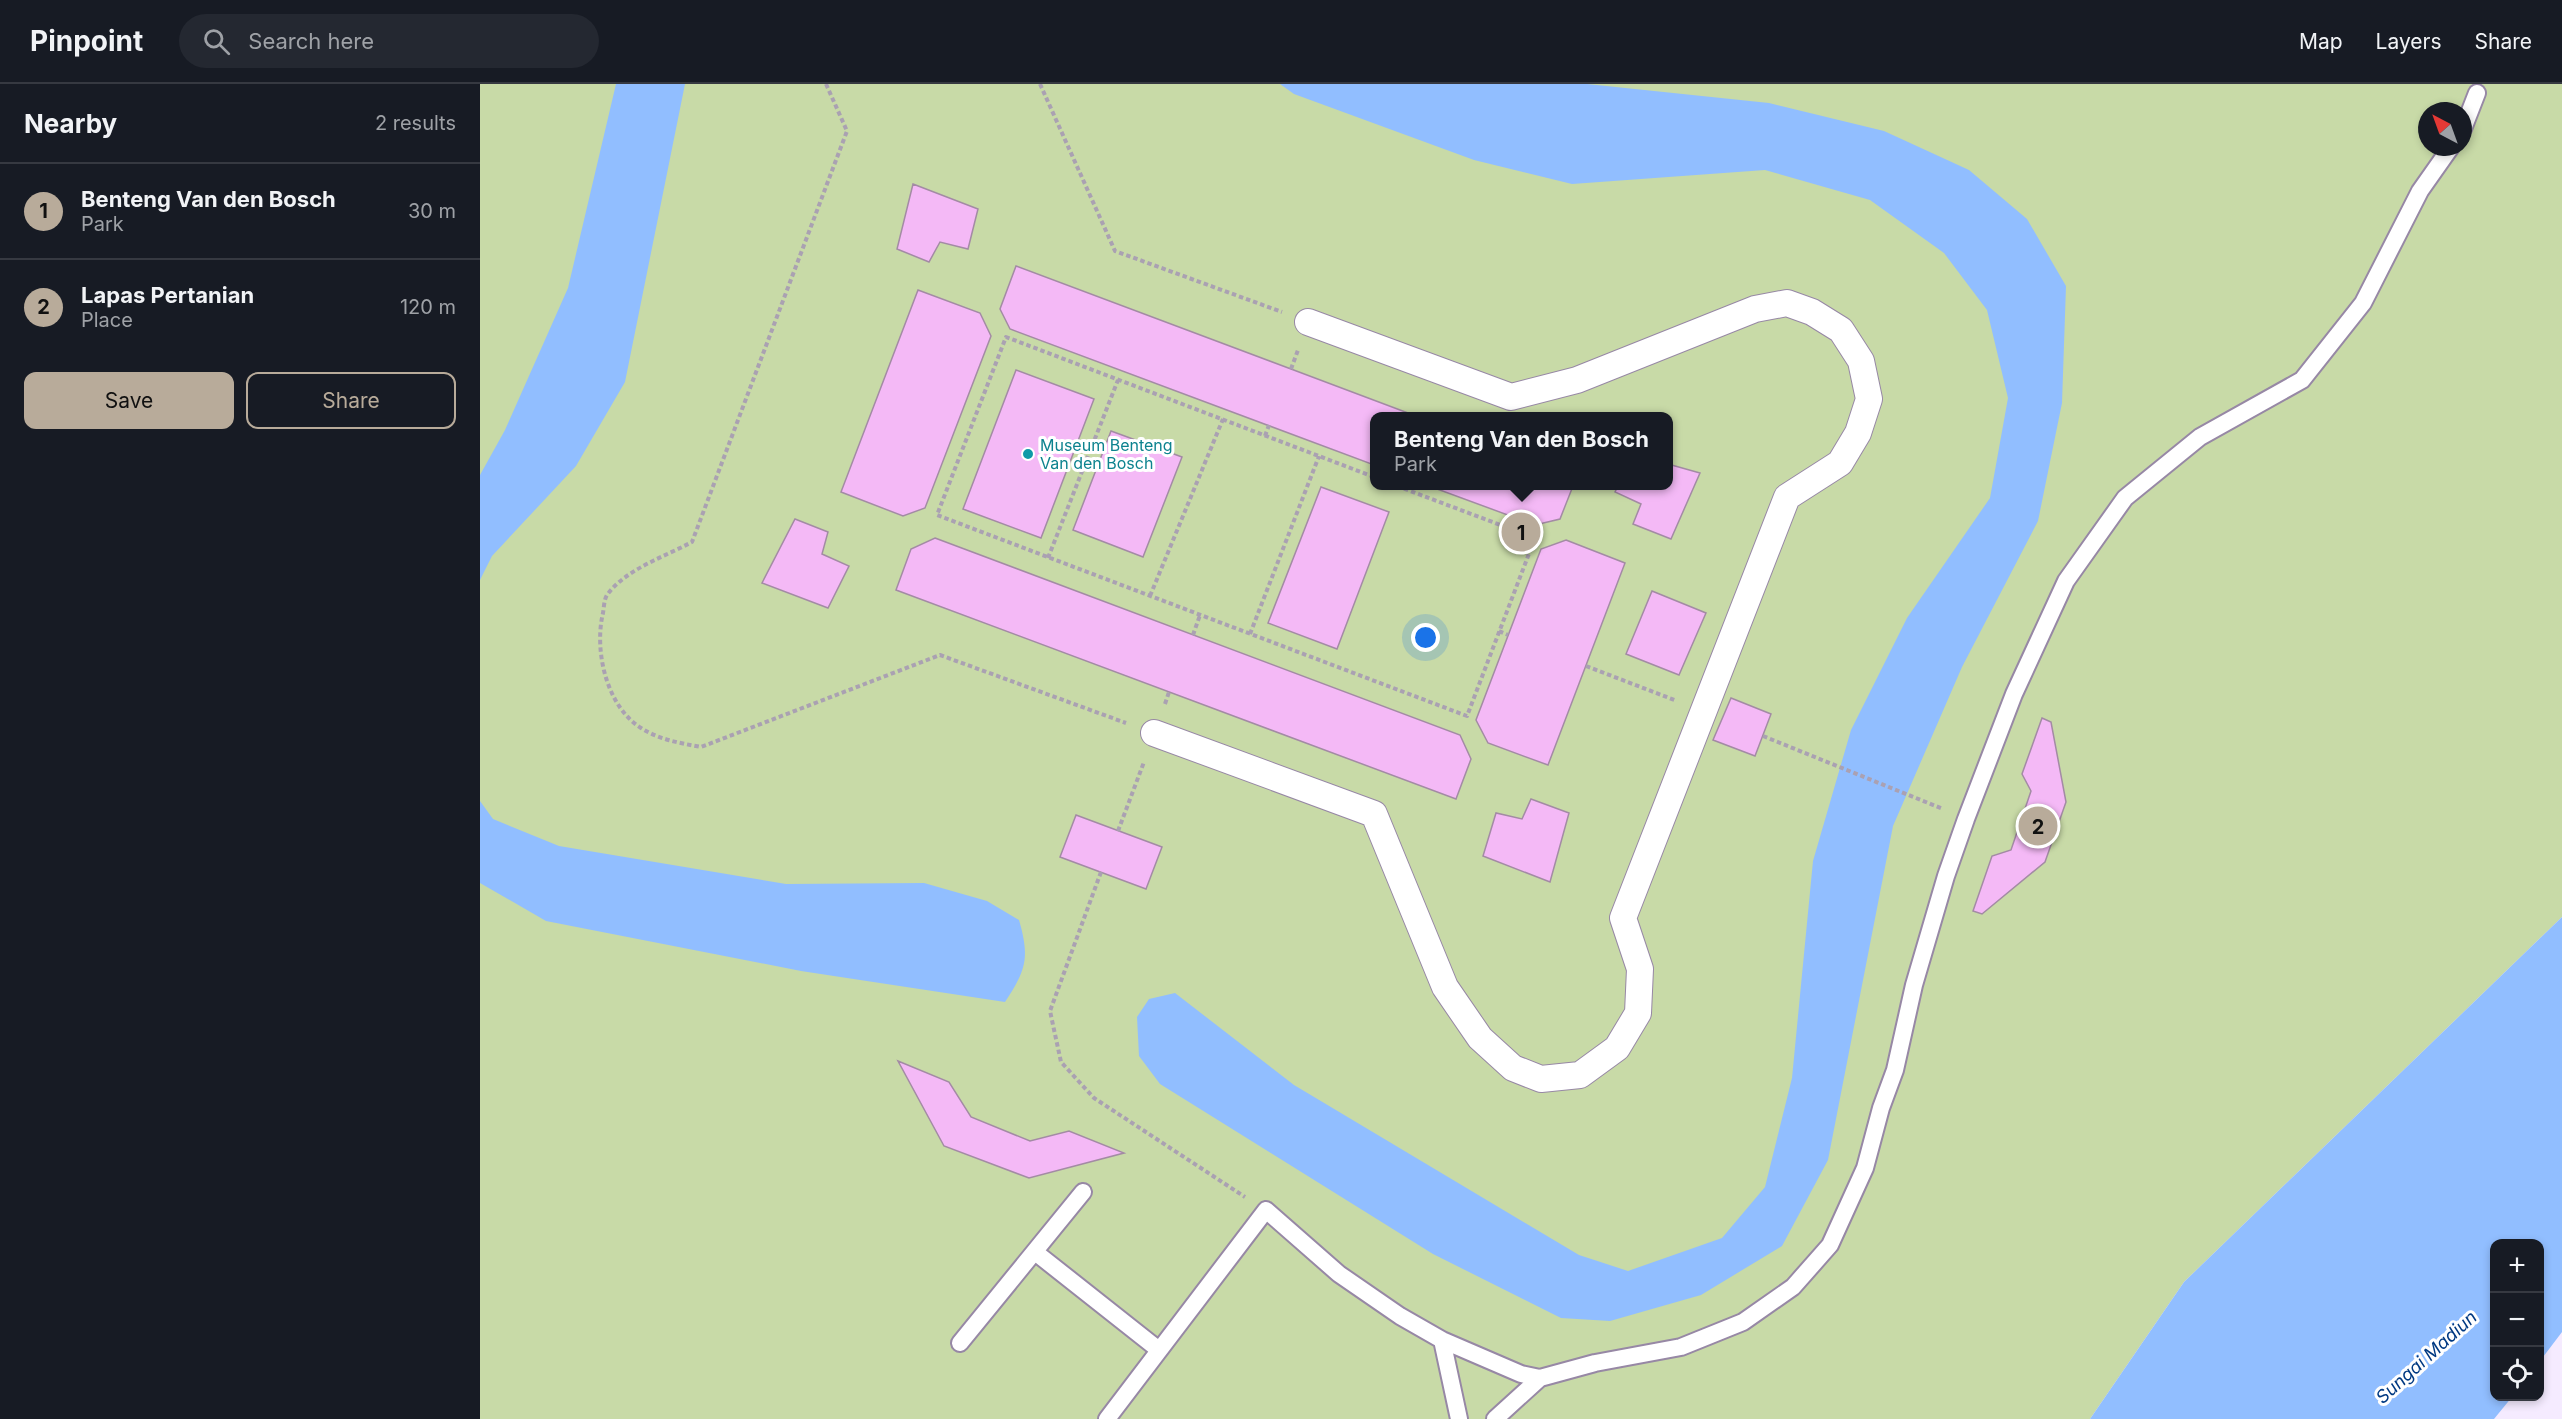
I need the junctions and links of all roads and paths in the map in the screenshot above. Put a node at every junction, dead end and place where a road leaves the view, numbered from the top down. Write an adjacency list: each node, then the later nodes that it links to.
1 (826, 84): 23 (path)
2 (1040, 84): 6 (path)
3 (2477, 93): 4 (lane)
4 (2472, 106)
5 (2445, 156): 34 (lane)
6 (1308, 322): 22 (street)
7 (1118, 380): 8 (path); 14 (path); 14 (path)
8 (1222, 419): 10 (path); 15 (path)
9 (1269, 425): 10 (path)
10 (1265, 436): 11 (path)
11 (1318, 456): 12 (path); 18 (path)
12 (1370, 476)
13 (1408, 490): 17 (path)
14 (1048, 558): 15 (path)
15 (1150, 596): 16 (path)
16 (1200, 615): 18 (path); 19 (path)
17 (1499, 631): 18 (path); 20 (path)
18 (1250, 634)
19 (1193, 635)
20 (1508, 635)
21 (1586, 666): 22 (path)
22 (1705, 711): 23 (street)
23 (1154, 733): 26 (path)
24 (1763, 736): 25 (path)
25 (1912, 797)
26 (1118, 831)
27 (1101, 872): 29 (path)
28 (1083, 1192): 30 (lane)
29 (1266, 1210): 31 (lane); 33 (lane)
30 (1035, 1252): 32 (lane); 33 (lane)
31 (1442, 1340): 34 (lane); 36 (lane)
32 (960, 1343)
33 (1159, 1350): 35 (lane)
34 (1540, 1378): 37 (lane)
35 (1107, 1419)
36 (1459, 1419)
37 (1495, 1419)

